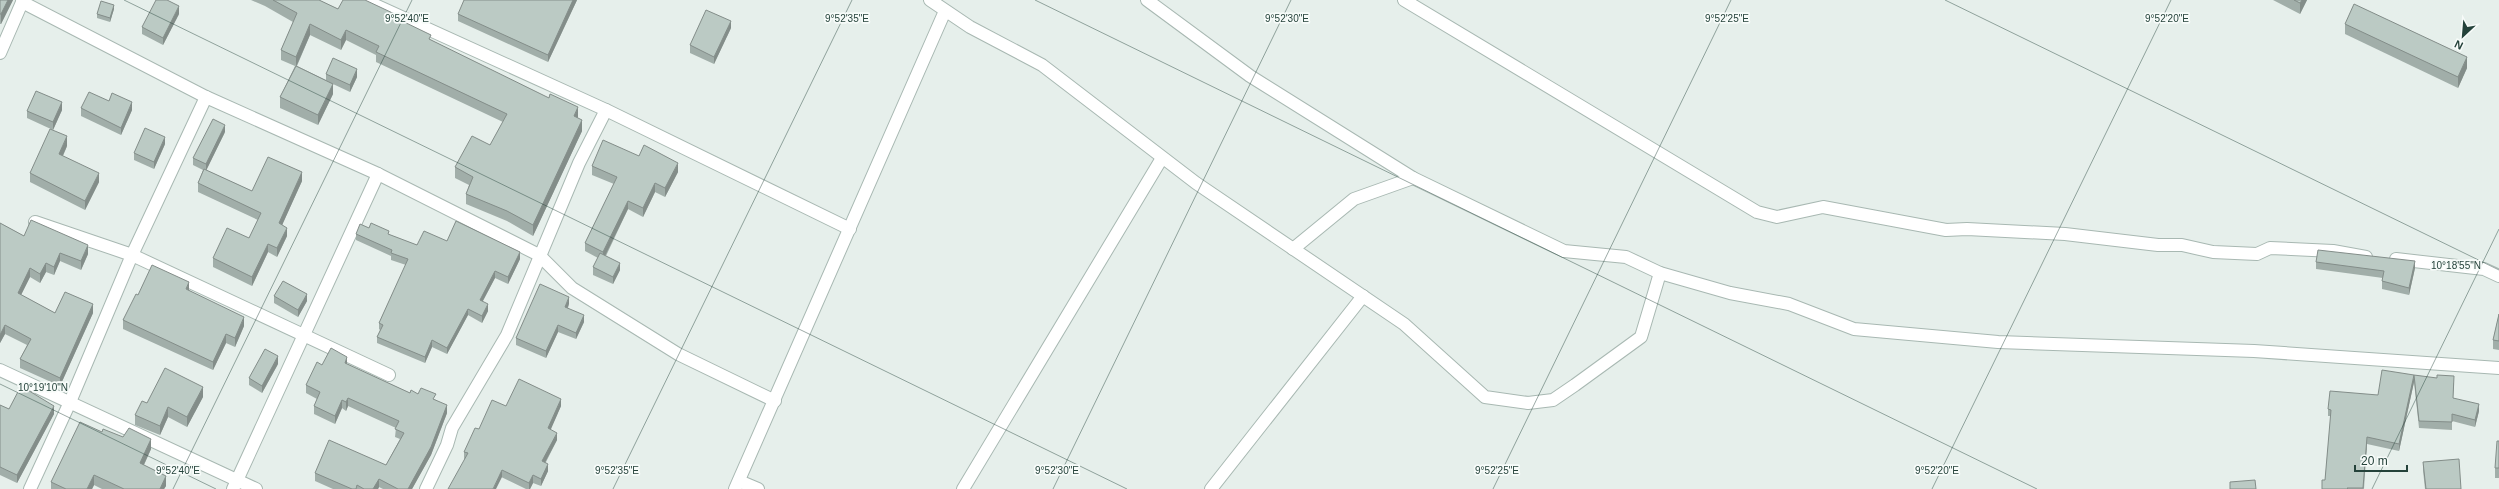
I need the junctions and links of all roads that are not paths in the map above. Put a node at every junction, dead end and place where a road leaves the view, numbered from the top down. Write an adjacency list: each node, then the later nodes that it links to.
1 (364, 0): 9 (street)
2 (930, 0): 6 (street)
3 (1147, 0): 12 (street)
4 (1404, 0): 19 (street)
5 (23, 1): 7 (street); 8 (street)
6 (945, 11): 10 (street); 14 (street)
7 (0, 53)
8 (206, 97): 11 (street); 16 (street)
9 (606, 110): 14 (street); 17 (street)
10 (1162, 158): 15 (street); 33 (street)
11 (378, 174): 17 (street); 21 (street)
12 (1413, 178): 15 (street); 18 (street)
13 (35, 222): 16 (street)
14 (850, 229): 25 (street)
15 (1293, 249): 20 (street)
16 (132, 255): 21 (street); 26 (street)
17 (539, 255): 25 (street); 31 (street)
18 (1660, 273): 20 (street); 22 (street)
19 (2499, 276)
20 (1363, 296): 34 (street)
21 (304, 333): 24 (street); 27 (street)
22 (2499, 368)
23 (0, 370): 26 (street)
24 (389, 375)
25 (775, 401): 28 (street)
26 (70, 402): 27 (street); 29 (street)
27 (235, 485): 30 (street)
28 (737, 485): 32 (street)
29 (30, 489)
30 (256, 489)
31 (426, 489)
32 (758, 489)
33 (963, 489)
34 (1211, 489)

